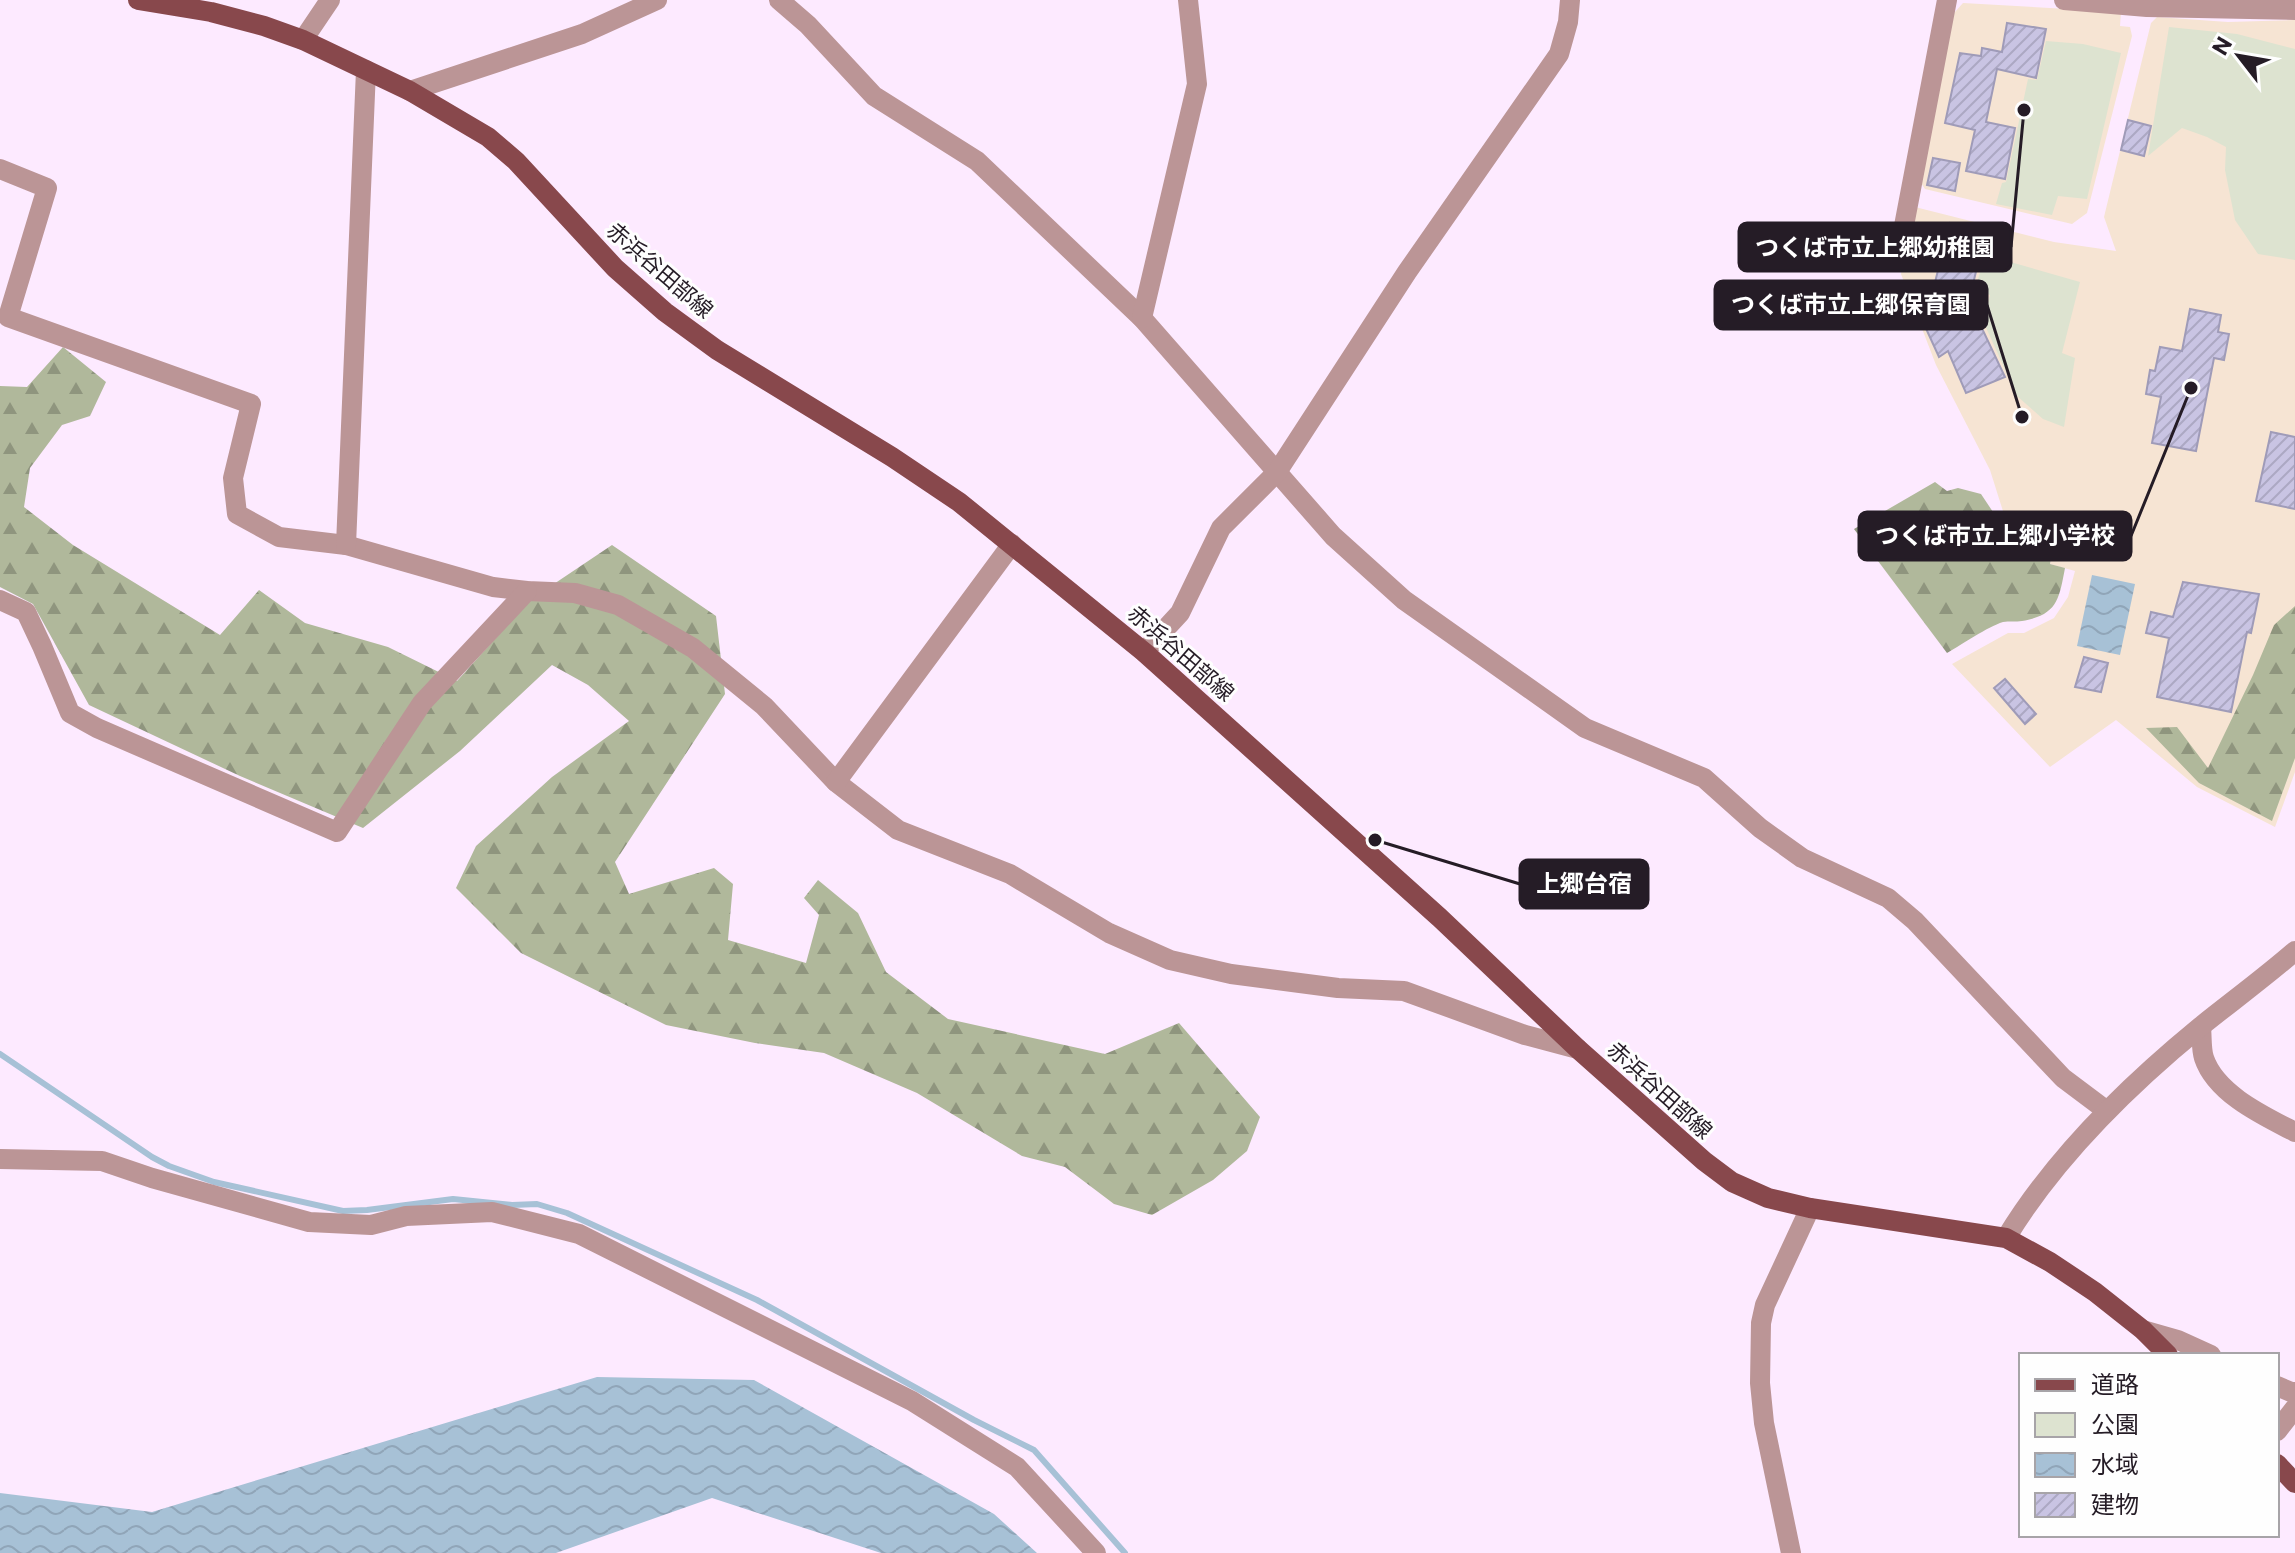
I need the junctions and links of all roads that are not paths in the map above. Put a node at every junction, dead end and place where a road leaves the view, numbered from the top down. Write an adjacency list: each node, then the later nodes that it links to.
1 (138, 0): 10 (main road, 赤浜谷田部線)
2 (330, 0): 10 (street)
3 (657, 0): 12 (street)
4 (779, 0): 15 (street)
5 (1188, 0): 15 (street)
6 (1570, 0): 16 (street)
7 (1947, 0): 14 (street)
8 (2064, 0): 9 (street)
9 (2295, 10)
10 (303, 40): 11 (main road, 赤浜谷田部線)
11 (366, 70): 12 (main road, 赤浜谷田部線); 18 (street)
12 (410, 91): 17 (main road, 赤浜谷田部線)
13 (0, 169): 18 (street)
14 (1899, 252)
15 (1142, 318): 16 (street)
16 (1277, 472): 21 (street); 26 (street)
17 (1012, 544): 21 (main road, 赤浜谷田部線); 22 (street)
18 (346, 545): 19 (street)
19 (527, 591): 20 (street); 22 (street)
20 (0, 600)
21 (1144, 652): 25 (main road, 赤浜谷田部線)
22 (836, 782): 25 (street)
23 (2295, 951): 24 (street)
24 (2201, 1027): 26 (street); 27 (street)
25 (1578, 1049): 29 (main road, 赤浜谷田部線)
26 (2107, 1111): 30 (street)
27 (2295, 1132)
28 (0, 1159): 38 (street)
29 (1810, 1208): 30 (main road, 赤浜谷田部線); 39 (street)
30 (2006, 1238): 31 (main road, 赤浜谷田部線)
31 (2143, 1330): 32 (main road, 赤浜谷田部線); 33 (street)
32 (2166, 1353)
33 (2207, 1353)
34 (2295, 1408): 35 (street)
35 (2279, 1428)
36 (2279, 1466): 37 (main road)
37 (2295, 1483)
38 (1096, 1553)
39 (1791, 1553)

